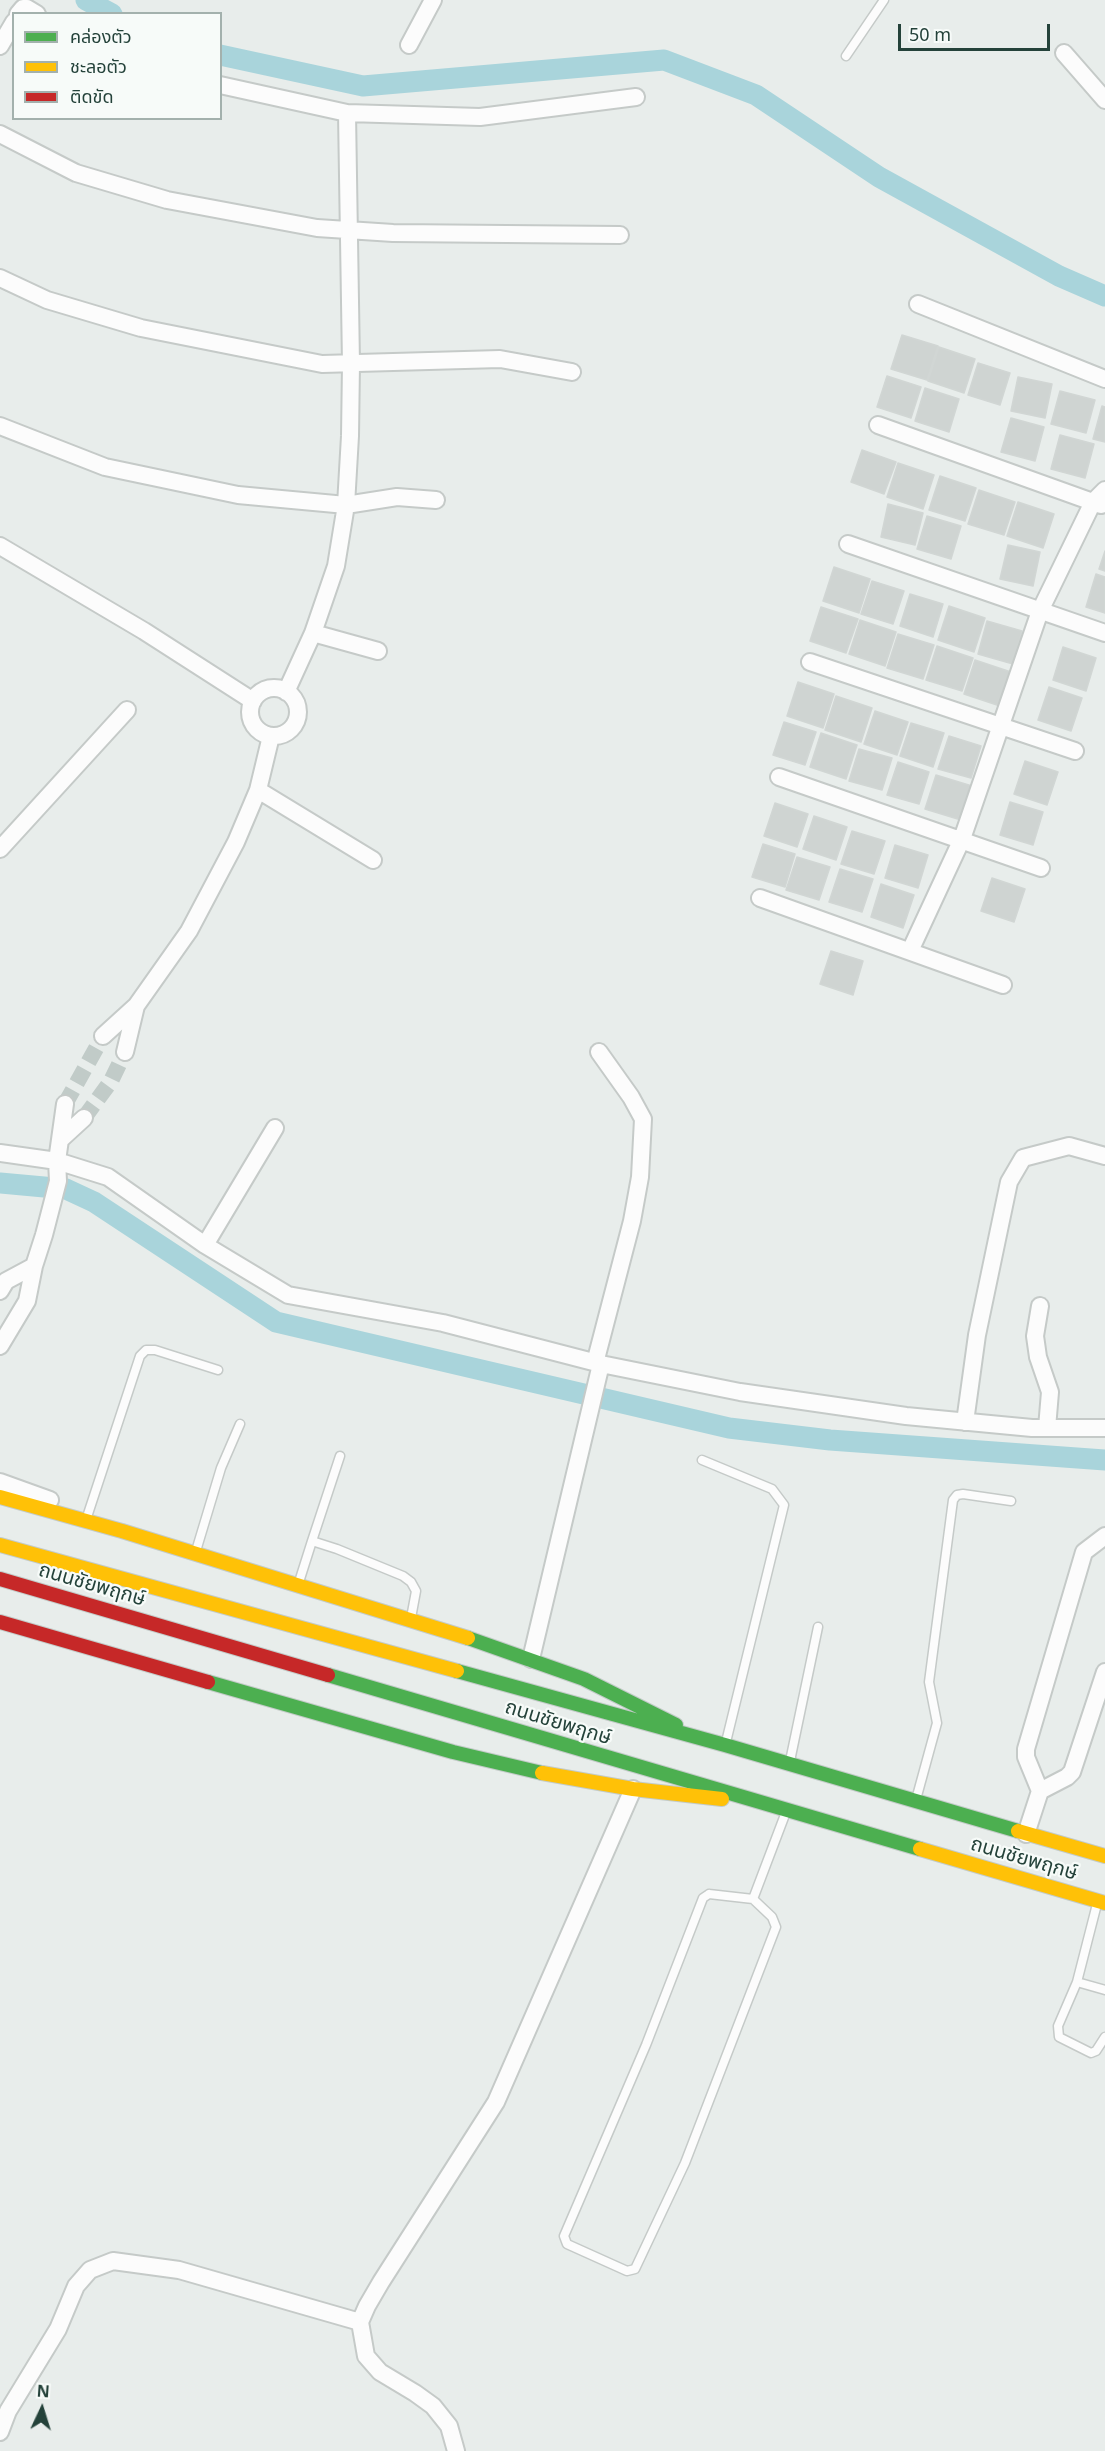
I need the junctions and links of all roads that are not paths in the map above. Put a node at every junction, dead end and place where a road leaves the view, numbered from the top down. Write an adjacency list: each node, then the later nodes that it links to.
1 (433, 0): 6 (street)
2 (884, 0): 9 (lane)
3 (20, 12): 4 (street)
4 (34, 12)
5 (12, 25): 7 (street)
6 (409, 45)
7 (0, 46)
8 (1064, 53): 12 (street)
9 (846, 56)
10 (222, 85): 13 (street)
11 (636, 97): 13 (street)
12 (1105, 99)
13 (347, 113): 15 (street)
14 (0, 134): 15 (street)
15 (350, 231): 16 (street); 19 (street)
16 (620, 235)
17 (0, 278): 19 (street)
18 (918, 304): 21 (street)
19 (351, 364): 20 (street); 26 (street)
20 (572, 372)
21 (1105, 379)
22 (878, 425): 25 (street)
23 (0, 426): 26 (street)
24 (436, 500): 26 (street)
25 (1101, 500): 29 (street)
26 (346, 505): 30 (street)
27 (848, 544): 29 (street)
28 (0, 546): 35 (street)
29 (1040, 610): 31 (street); 37 (street)
30 (313, 633): 32 (street); 34 (street)
31 (1105, 633)
32 (378, 651)
33 (810, 662): 37 (street)
34 (286, 692): 35 (street); 38 (street)
35 (254, 701): 38 (street)
36 (128, 710): 43 (street)
37 (1000, 725): 39 (street); 42 (street)
38 (271, 736): 41 (street)
39 (1075, 751)
40 (779, 777): 42 (street)
41 (258, 790): 44 (street); 49 (street)
42 (962, 839): 45 (street); 47 (street)
43 (0, 849)
44 (373, 860)
45 (1041, 868)
46 (760, 898): 47 (street)
47 (910, 951): 48 (street)
48 (1004, 985)
49 (136, 1006): 50 (street); 51 (street)
50 (103, 1036)
51 (125, 1052)
52 (599, 1052): 65 (street)
53 (64, 1104): 56 (street)
54 (84, 1118): 56 (street)
55 (275, 1128): 60 (street)
56 (60, 1140): 59 (street)
57 (0, 1153): 59 (street)
58 (1105, 1156): 67 (street)
59 (57, 1161): 60 (street); 61 (street)
60 (205, 1245): 65 (street)
61 (34, 1266): 62 (street); 64 (street)
62 (0, 1290)
63 (1040, 1306): 69 (street)
64 (0, 1346)
65 (598, 1366): 67 (street); 87 (street)
66 (218, 1370): 76 (lane)
67 (965, 1422): 69 (street)
68 (240, 1424): 81 (lane)
69 (1047, 1428): 70 (street)
70 (1105, 1428)
71 (340, 1456): 79 (lane)
72 (702, 1460): 90 (lane)
73 (0, 1482): 76 (street)
74 (0, 1497): 76 (main road)
75 (1011, 1500): 94 (lane)
76 (87, 1517): 77 (street)
77 (122, 1531): 81 (main road)
78 (1105, 1536): 93 (street)
79 (312, 1541): 83 (lane); 84 (lane)
80 (0, 1545): 89 (main road, ถนนชัยพฤกษ์)
81 (195, 1555): 83 (main road)
82 (0, 1579): 95 (main road, ถนนชัยพฤกษ์)
83 (298, 1585): 84 (main road)
84 (411, 1619): 87 (main road)
85 (0, 1622): 92 (main road)
86 (818, 1627): 91 (lane)
87 (531, 1659): 89 (main road)
88 (1105, 1672): 93 (street)
89 (705, 1740): 90 (main road, ถนนชัยพฤกษ์)
90 (725, 1745): 91 (main road, ถนนชัยพฤกษ์)
91 (789, 1764): 94 (main road, ถนนชัยพฤกษ์)
92 (633, 1789): 95 (main road); 104 (street)
93 (1040, 1791): 97 (street)
94 (916, 1800): 97 (main road, ถนนชัยพฤกษ์)
95 (763, 1804): 96 (main road, ถนนชัยพฤกษ์)
96 (786, 1811): 99 (lane); 100 (main road, ถนนชัยพฤกษ์)
97 (1026, 1834): 98 (main road, ถนนชัยพฤกษ์)
98 (1105, 1856)
99 (753, 1899): 99 (lane)
100 (1101, 1902): 101 (lane)
101 (1077, 1982): 102 (lane); 103 (lane)
102 (1105, 1990)
103 (1105, 2037)
104 (360, 2322): 105 (street); 106 (street)
105 (0, 2432)
106 (456, 2451)

